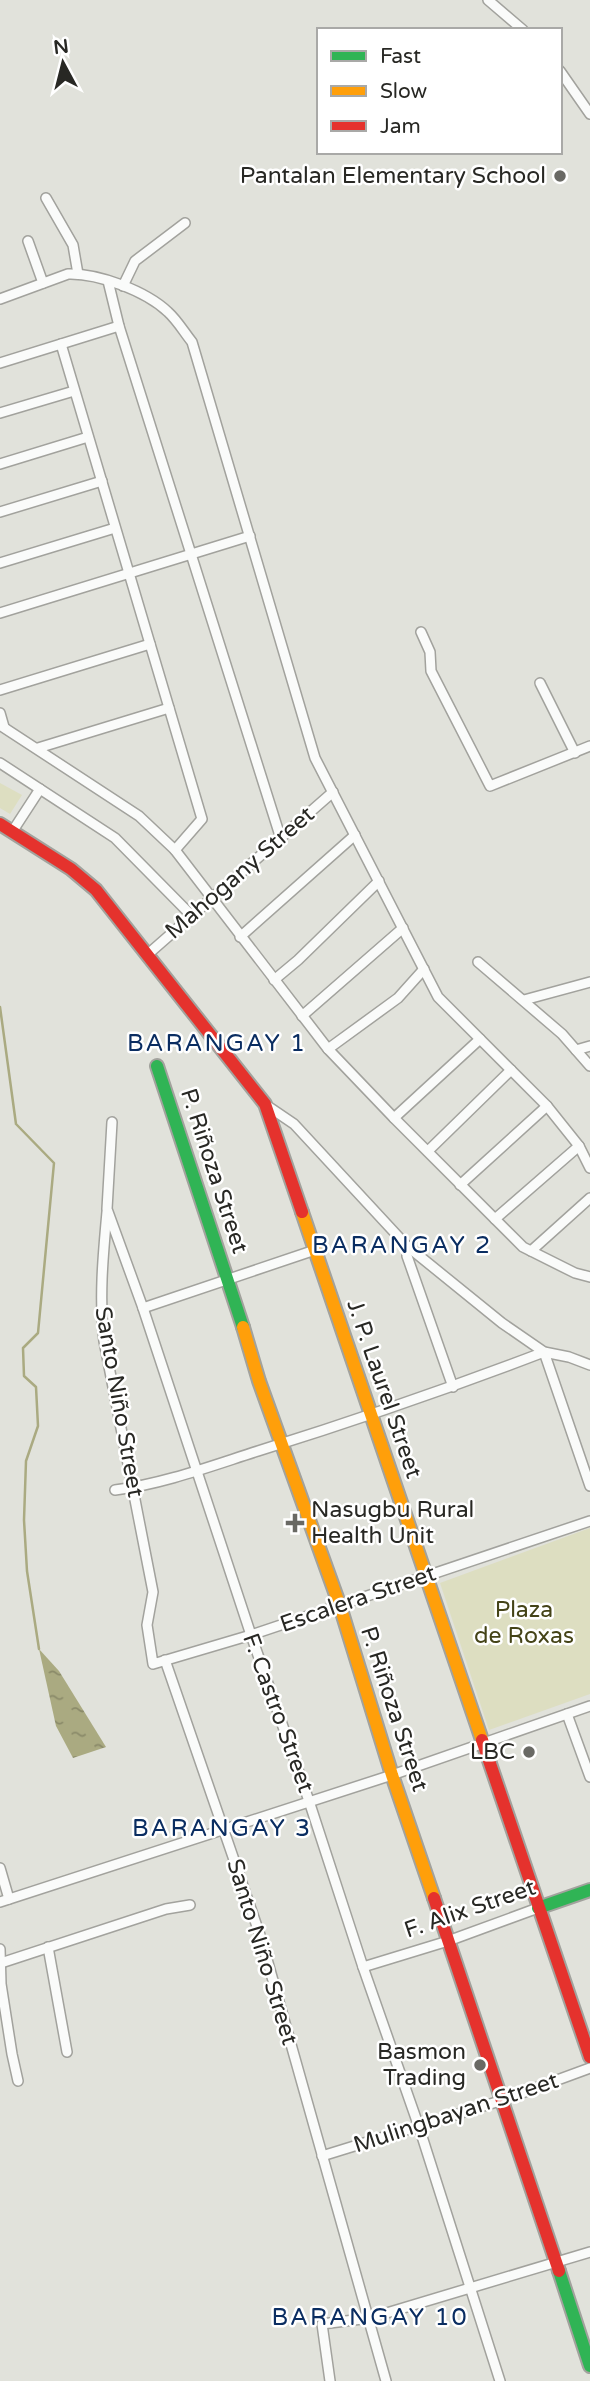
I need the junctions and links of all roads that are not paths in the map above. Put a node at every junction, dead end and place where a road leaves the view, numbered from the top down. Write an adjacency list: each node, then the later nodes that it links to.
1 (488, 0): 2 (street)
2 (521, 28)
3 (562, 74): 4 (street)
4 (590, 114)
5 (46, 198): 8 (street)
6 (185, 223): 11 (street)
7 (28, 241): 10 (street)
8 (78, 274): 9 (street); 10 (street)
9 (108, 281): 11 (street); 13 (street)
10 (43, 283): 12 (street)
11 (123, 286): 23 (street)
12 (0, 299)
13 (119, 326): 14 (street); 24 (street)
14 (61, 344): 15 (street); 16 (street)
15 (0, 363)
16 (74, 391): 17 (street); 18 (street)
17 (0, 413)
18 (88, 437): 19 (street); 20 (street)
19 (0, 464)
20 (102, 481): 21 (street); 22 (street)
21 (0, 512)
22 (115, 528): 25 (street); 26 (street)
23 (250, 536): 24 (street); 40 (street)
24 (191, 554): 26 (street); 44 (street)
25 (0, 563)
26 (129, 574): 27 (street); 29 (street)
27 (0, 612)
28 (421, 632): 37 (street)
29 (149, 644): 31 (street); 32 (street)
30 (540, 683): 37 (street)
31 (0, 690)
32 (169, 708): 36 (street); 45 (street)
33 (0, 713): 34 (street)
34 (2, 726): 36 (street)
35 (590, 746): 37 (street)
36 (38, 748): 45 (street)
37 (575, 752)
38 (0, 763): 39 (street)
39 (40, 789): 42 (street); 48 (street)
40 (333, 792): 43 (street); 44 (street, Mahogany Street)
41 (0, 824): 42 (main road, J. P. Laurel Street)
42 (12, 832): 51 (main road, J. P. Laurel Street)
43 (355, 835): 46 (street); 50 (street)
44 (281, 839): 47 (street, Mahogany Street)
45 (175, 850): 47 (street)
46 (379, 881): 49 (street); 54 (street)
47 (211, 899): 50 (street); 51 (street, Mahogany Street)
48 (188, 912)
49 (403, 928): 53 (street); 57 (street)
50 (240, 937): 54 (street)
51 (147, 955): 65 (main road, J. P. Laurel Street)
52 (478, 962): 56 (street)
53 (424, 969): 58 (street); 60 (street)
54 (274, 980): 57 (street)
55 (590, 982): 56 (street)
56 (524, 1000): 61 (street)
57 (302, 1016): 60 (street)
58 (480, 1039): 64 (street); 67 (street)
59 (590, 1046): 61 (street)
60 (328, 1049): 67 (street)
61 (576, 1050): 63 (street)
62 (157, 1066): 80 (main road, P. Riñoza Street)
63 (590, 1066)
64 (512, 1070): 66 (street); 70 (street)
65 (265, 1104): 76 (street); 77 (main road, J. P. Laurel Street)
66 (547, 1106): 69 (street); 72 (street)
67 (394, 1118): 70 (street)
68 (112, 1122): 74 (street, F. Castro Street)
69 (579, 1146): 71 (street); 75 (street)
70 (428, 1151): 72 (street)
71 (590, 1168)
72 (460, 1185): 75 (street)
73 (590, 1198): 78 (street)
74 (107, 1209): 81 (street, F. Castro Street); 89 (street, Santo Niño Street)
75 (495, 1219): 78 (street)
76 (407, 1245): 82 (street); 84 (street)
77 (315, 1250): 80 (street); 85 (main road, J. P. Laurel Street)
78 (531, 1251): 79 (street)
79 (590, 1277)
80 (228, 1278): 81 (street); 86 (main road, P. Riñoza Street)
81 (143, 1308): 87 (street, F. Castro Street)
82 (544, 1352): 83 (street); 84 (street); 88 (street)
83 (590, 1365)
84 (453, 1387): 85 (street)
85 (371, 1415): 86 (street); 92 (main road, J. P. Laurel Street)
86 (282, 1444): 87 (street); 93 (main road, P. Riñoza Street)
87 (196, 1471): 89 (street); 94 (street, F. Castro Street)
88 (590, 1486)
89 (134, 1488): 90 (street); 95 (street, Santo Niño Street)
90 (115, 1490)
91 (590, 1521): 92 (street, Escalera Street)
92 (425, 1577): 93 (street, Escalera Street); 98 (main road, J. P. Laurel Street)
93 (340, 1606): 94 (street, Escalera Street); 99 (main road, P. Riñoza Street)
94 (250, 1636): 95 (street, Escalera Street); 101 (street, F. Castro Street)
95 (165, 1660): 102 (street, Santo Niño Street)
96 (590, 1706): 97 (street)
97 (567, 1714): 98 (street); 100 (street)
98 (483, 1743): 99 (street); 107 (main road, J. P. Laurel Street)
99 (392, 1775): 101 (street); 108 (main road, P. Riñoza Street)
100 (590, 1777)
101 (309, 1801): 102 (street); 112 (street, F. Castro Street)
102 (225, 1830): 105 (street); 119 (street, Santo Niño Street)
103 (0, 1868): 105 (street)
104 (590, 1890): 107 (main road, F. Alix Street)
105 (4, 1900)
106 (190, 1905): 109 (street)
107 (538, 1908): 108 (street, F. Alix Street); 114 (main road, J. P. Laurel Street)
108 (448, 1941): 112 (street, F. Alix Street); 117 (main road, P. Riñoza Street)
109 (48, 1947): 111 (street); 113 (street)
110 (0, 1950): 111 (street)
111 (1, 1963): 116 (street)
112 (363, 1967): 118 (street, F. Castro Street)
113 (67, 2052)
114 (590, 2057)
115 (590, 2068): 117 (street, Mulingbayan Street)
116 (19, 2081)
117 (503, 2100): 118 (street, Mulingbayan Street); 121 (main road, P. Riñoza Street)
118 (419, 2127): 119 (street, Mulingbayan Street); 122 (street, F. Castro Street)
119 (322, 2156): 123 (street, Santo Niño Street)
120 (590, 2252): 121 (street)
121 (556, 2263): 122 (street); 124 (main road, P. Riñoza Street)
122 (469, 2289): 123 (street); 127 (street, F. Castro Street)
123 (370, 2318): 125 (street); 126 (street, Santo Niño Street)
124 (590, 2366)
125 (330, 2381)
126 (386, 2381)
127 (500, 2381)

